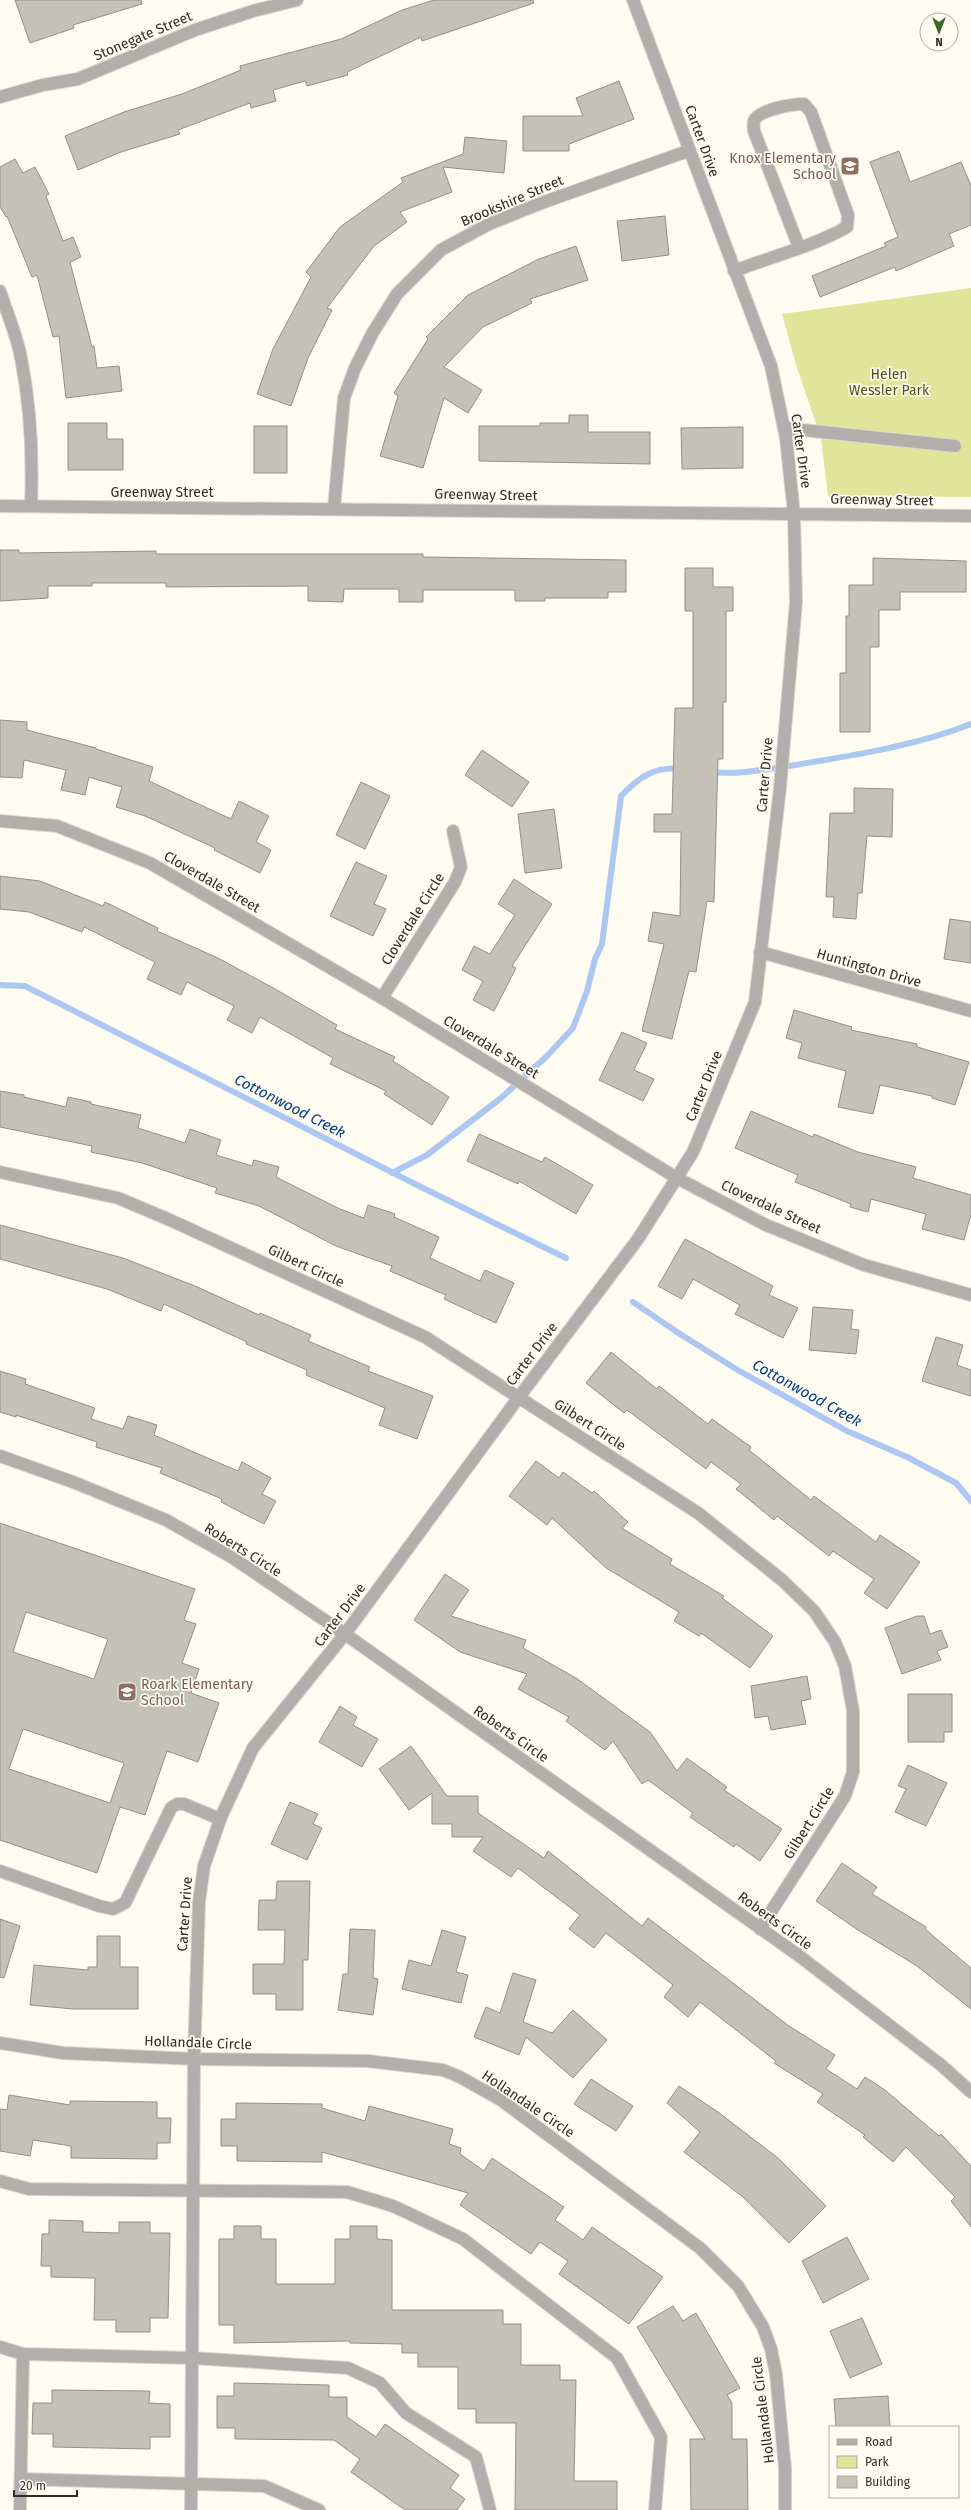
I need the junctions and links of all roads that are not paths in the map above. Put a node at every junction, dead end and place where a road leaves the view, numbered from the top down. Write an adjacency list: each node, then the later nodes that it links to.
1 (297, 0): 3 (street, Stonegate Street)
2 (633, 0): 4 (street, Carter Drive)
3 (0, 97)
4 (688, 151): 6 (street, Carter Drive); 12 (street, Brookshire Street)
5 (799, 247): 5 (street); 6 (street)
6 (734, 271): 8 (street, Carter Drive)
7 (0, 291): 11 (street)
8 (784, 428): 9 (street); 13 (street, Carter Drive)
9 (955, 446)
10 (0, 506): 11 (street, Greenway Street)
11 (32, 506): 12 (street, Greenway Street)
12 (334, 508): 13 (street, Greenway Street)
13 (794, 514): 14 (street, Greenway Street); 17 (street, Carter Drive)
14 (971, 516)
15 (0, 821): 18 (street, Cloverdale Street)
16 (453, 831): 18 (street, Cloverdale Circle)
17 (760, 952): 19 (street, Huntington Drive); 21 (street, Carter Drive)
18 (382, 998): 21 (street, Cloverdale Street)
19 (971, 1011)
20 (0, 1172): 23 (street, Gilbert Circle)
21 (677, 1178): 22 (street, Cloverdale Street); 23 (street, Carter Drive)
22 (971, 1295)
23 (518, 1397): 25 (street, Carter Drive); 28 (street, Gilbert Circle)
24 (0, 1456): 25 (street, Roberts Circle)
25 (345, 1634): 26 (street, Carter Drive); 28 (street, Roberts Circle)
26 (220, 1819): 27 (street); 30 (street, Carter Drive)
27 (0, 1871)
28 (760, 1929): 31 (street, Roberts Circle)
29 (0, 2043): 30 (street, Hollandale Circle)
30 (194, 2059): 33 (street, Carter Drive); 44 (street, Hollandale Circle)
31 (971, 2092)
32 (0, 2181): 33 (street)
33 (194, 2190): 36 (street, Carter Drive); 43 (street)
34 (0, 2347): 35 (street)
35 (23, 2354): 36 (street); 37 (street)
36 (192, 2358): 38 (street, Carter Drive); 42 (street)
37 (21, 2479): 38 (street); 39 (street)
38 (192, 2485): 40 (street, Carter Drive); 41 (street)
39 (20, 2510)
40 (192, 2510)
41 (319, 2510)
42 (490, 2510)
43 (655, 2510)
44 (786, 2510)

